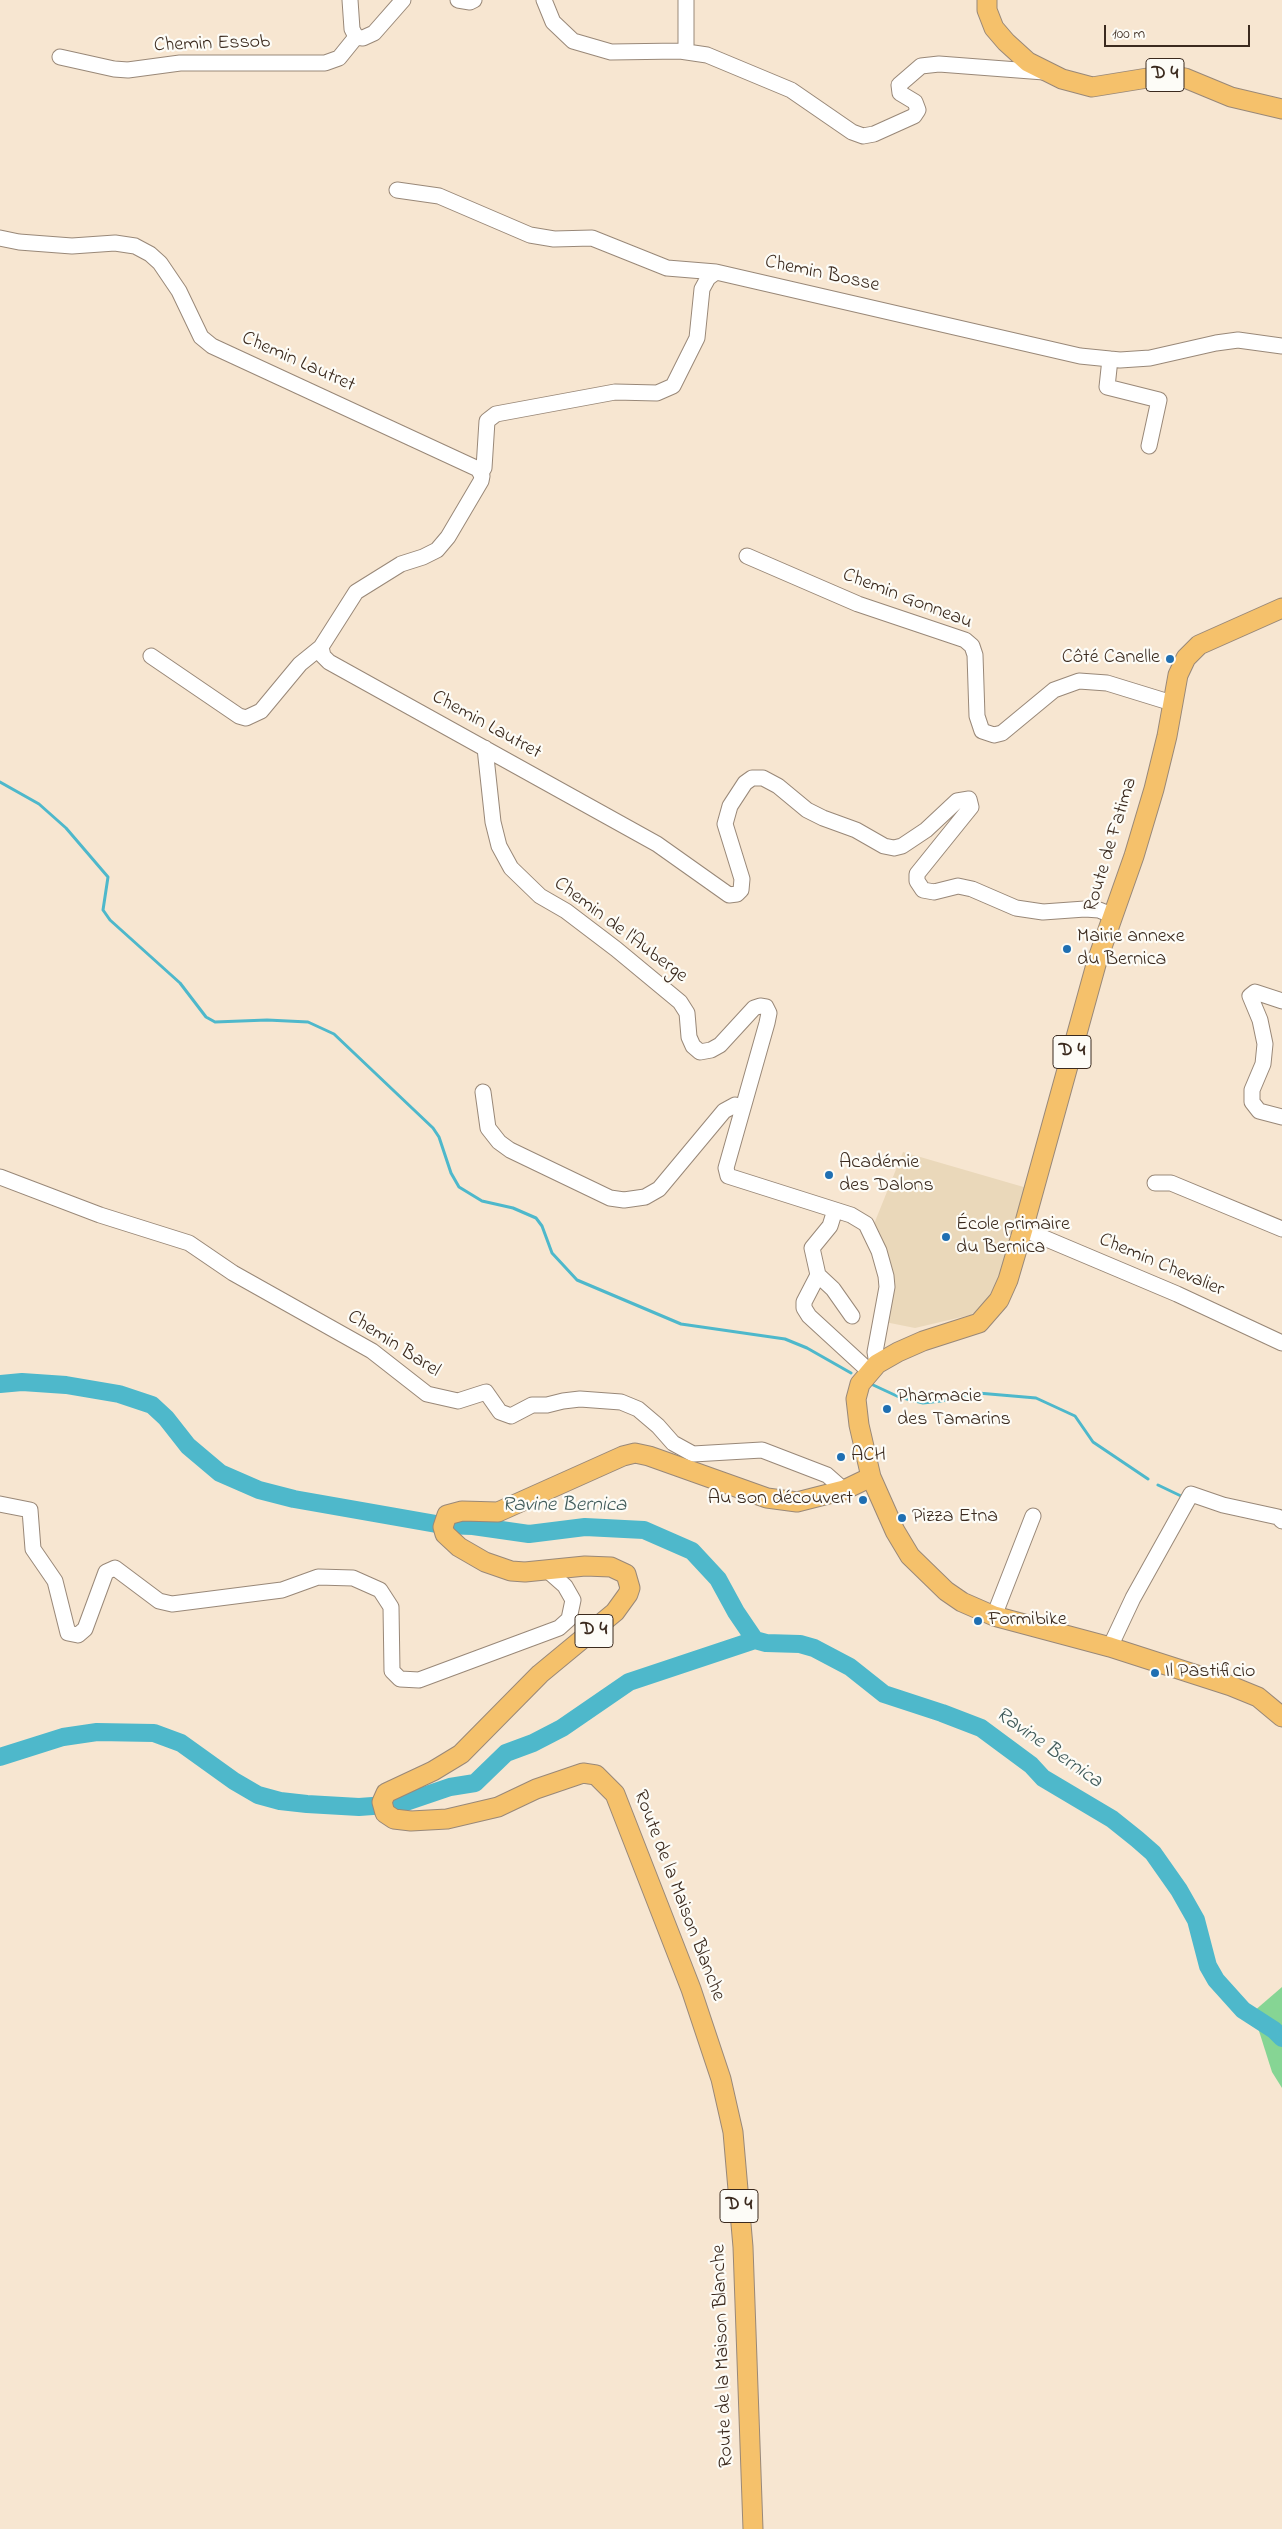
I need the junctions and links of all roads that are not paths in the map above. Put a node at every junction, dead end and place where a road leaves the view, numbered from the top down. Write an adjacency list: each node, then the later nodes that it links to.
1 (350, 0): 8 (street)
2 (403, 0): 8 (street)
3 (458, 0): 4 (street)
4 (474, 0)
5 (544, 0): 9 (street)
6 (686, 0): 9 (street)
7 (987, 0): 11 (main road, D 4)
8 (356, 37): 10 (street, Chemin Essob)
9 (686, 52): 11 (street)
10 (60, 57)
11 (1046, 72): 12 (main road, D 4)
12 (1282, 109)
13 (398, 190): 15 (street, Chemin Bosse)
14 (0, 238): 19 (street, Chemin Lautret)
15 (716, 272): 17 (street, Chemin Bosse); 19 (street)
16 (1282, 346): 17 (street, Chemin Bosse)
17 (1110, 359): 18 (street)
18 (1149, 446)
19 (480, 473): 22 (street)
20 (747, 556): 24 (street, Chemin Gonneau)
21 (1282, 608): 24 (main road, Route de Fatima / D 4)
22 (321, 647): 23 (street); 25 (street, Chemin Lautret)
23 (151, 656)
24 (1172, 703): 26 (main road, Route de Fatima / D 4)
25 (485, 748): 26 (street, Chemin Lautret); 29 (street, Chemin de l'Auberge)
26 (1114, 916): 34 (main road, Route de Fatima / D 4)
27 (1282, 1001): 30 (street)
28 (483, 1092): 29 (street)
29 (743, 1107): 33 (street, Chemin de l'Auberge)
30 (1282, 1117)
31 (0, 1177): 41 (street, Chemin Barel)
32 (1155, 1183): 35 (street)
33 (835, 1210): 36 (street); 39 (street, Chemin de l'Auberge)
34 (1023, 1229): 38 (street, Chemin Chevalier); 39 (main road, Route de Fatima / D 4)
35 (1282, 1229)
36 (818, 1275): 37 (street); 39 (street)
37 (852, 1316)
38 (1282, 1342)
39 (873, 1368): 40 (main road, Route de Fatima / D 4)
40 (871, 1477): 41 (main road, Route de la Maison Blanche / D 4); 46 (main road, Route de Fatima)
41 (844, 1490): 45 (main road, Route de la Maison Blanche / D 4)
42 (0, 1504): 45 (street)
43 (1281, 1515): 47 (street)
44 (1033, 1516): 46 (street)
45 (548, 1571): 49 (main road, Route de la Maison Blanche / D 4)
46 (994, 1616): 47 (main road, Route de Fatima)
47 (1110, 1647): 48 (main road, Route de Fatima)
48 (1282, 1717)
49 (753, 2529)

